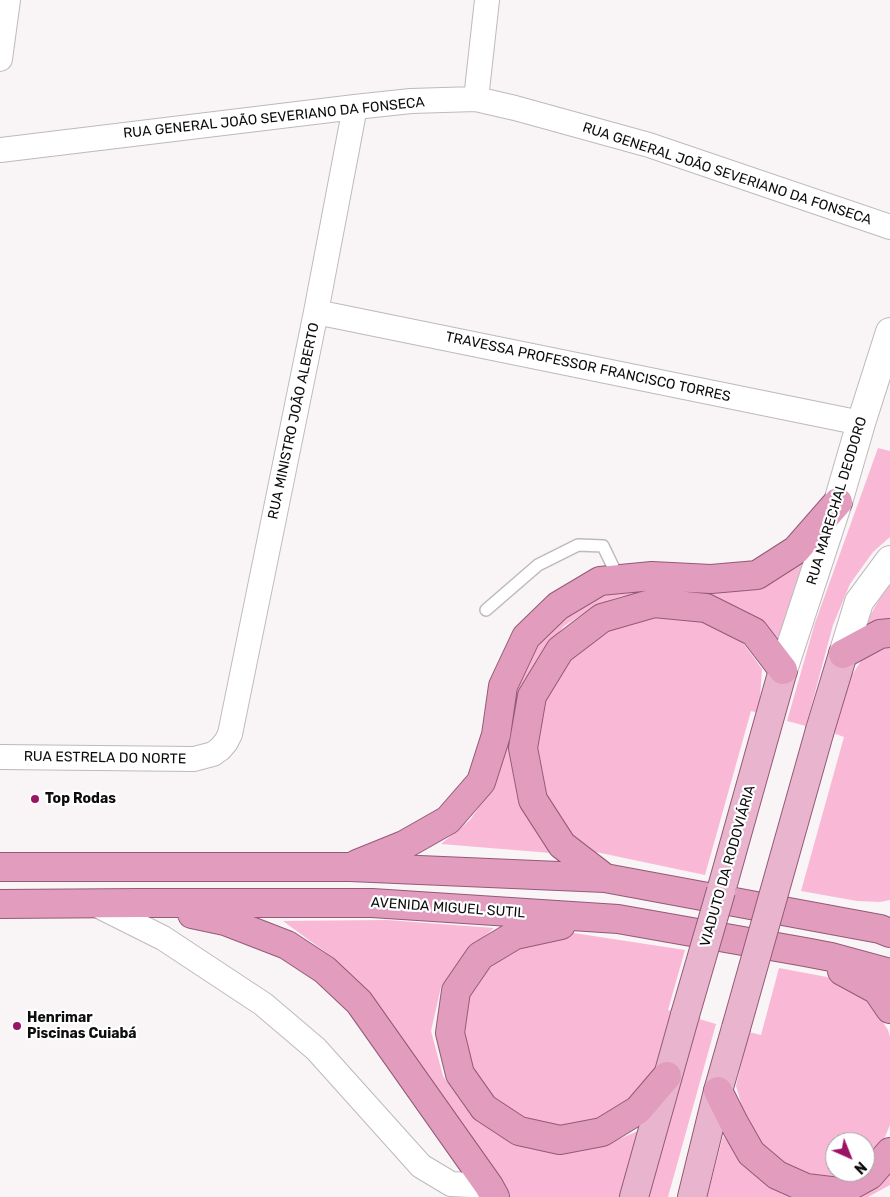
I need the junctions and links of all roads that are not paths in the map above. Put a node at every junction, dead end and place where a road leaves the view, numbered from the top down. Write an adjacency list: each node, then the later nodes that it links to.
1 (8, 0): 3 (street)
2 (487, 0): 4 (street)
3 (0, 59)
4 (476, 99): 5 (street, RUA GENERAL JOÃO SEVERIANO DA FONSECA); 7 (street, RUA GENERAL JOÃO SEVERIANO DA FONSECA)
5 (355, 107): 6 (street, RUA GENERAL JOÃO SEVERIANO DA FONSECA); 8 (street, RUA MINISTRO JOÃO ALBERTO)
6 (0, 150)
7 (890, 227)
8 (316, 312): 10 (street, TRAVESSA PROFESSOR FRANCISCO TORRES); 18 (street, RUA MINISTRO JOÃO ALBERTO)
9 (890, 332): 10 (main road, RUA MARECHAL DEODORO)
10 (861, 423): 11 (main road, RUA MARECHAL DEODORO)
11 (838, 502): 13 (highway); 17 (main road, RUA MARECHAL DEODORO)
12 (890, 560): 16 (main road)
13 (619, 579): 14 (lane); 21 (highway)
14 (486, 610)
15 (890, 633): 16 (highway)
16 (843, 654): 32 (main road, bridge)
17 (783, 670): 22 (highway); 31 (main road, VIADUTO DA RODOVIÁRIA, bridge)
18 (230, 734): 19 (street, RUA ESTRELA DO NORTE)
19 (0, 757)
20 (0, 867): 21 (highway)
21 (350, 867): 22 (highway)
22 (606, 878): 27 (highway)
23 (93, 903): 24 (highway, AVENIDA MIGUEL SUTIL); 25 (highway, AVENIDA MIGUEL SUTIL); 34 (street)
24 (139, 903): 26 (highway, AVENIDA MIGUEL SUTIL); 34 (highway)
25 (0, 904)
26 (593, 918): 28 (highway, AVENIDA MIGUEL SUTIL); 31 (highway)
27 (887, 929)
28 (805, 952): 29 (highway, AVENIDA MIGUEL SUTIL); 30 (highway)
29 (890, 973)
30 (890, 1009)
31 (667, 1076): 35 (main road, VIADUTO DA RODOVIÁRIA)
32 (718, 1091): 33 (highway); 36 (main road)
33 (890, 1152)
34 (492, 1192)
35 (634, 1197)
36 (692, 1197)

